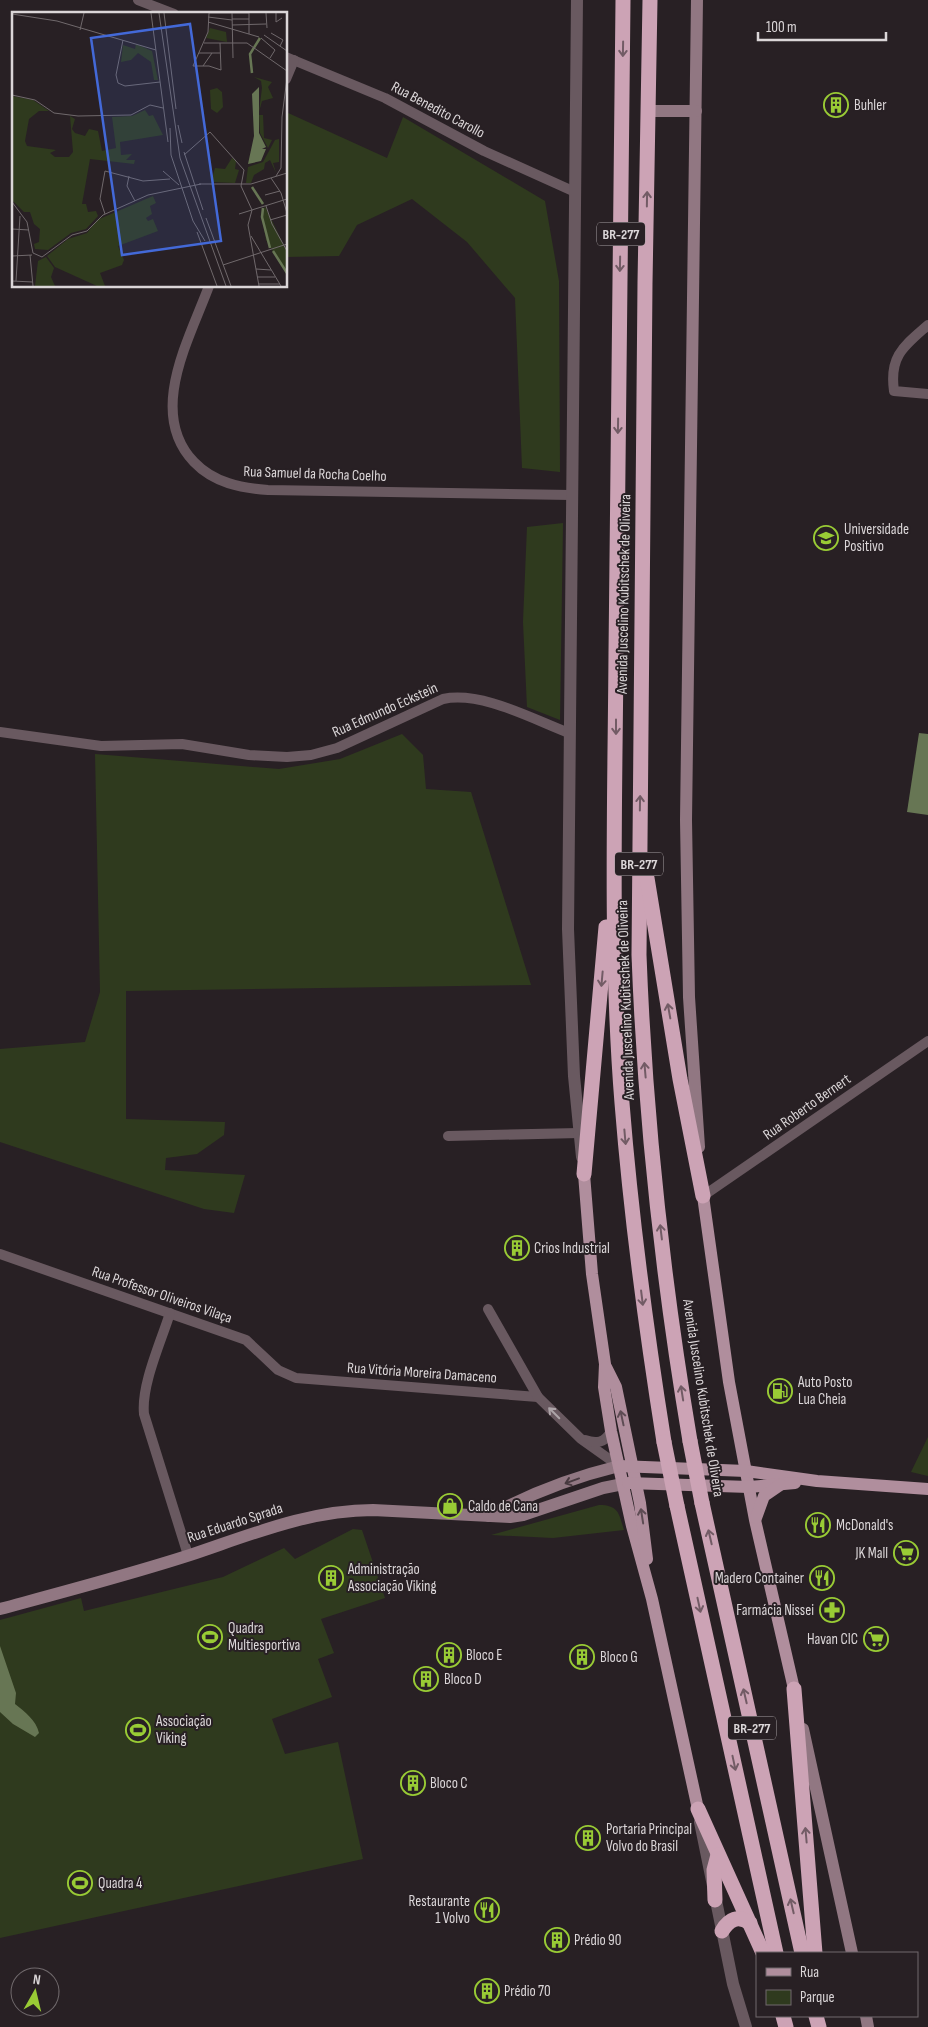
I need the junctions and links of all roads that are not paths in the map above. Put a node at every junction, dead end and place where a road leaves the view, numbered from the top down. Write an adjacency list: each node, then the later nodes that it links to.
1 (138, 0): 6 (street)
2 (577, 0): 10 (street)
3 (623, 0): 17 (highway, Avenida Juscelino Kubitschek de Oliveira / BR-277, one-way to 17)
4 (650, 0): 8 (highway, Avenida Juscelino Kubitschek de Oliveira / BR-277)
5 (697, 0): 9 (main road)
6 (169, 12)
7 (290, 58): 10 (street, Rua Benedito Carollo)
8 (648, 111): 9 (main road); 18 (highway, Avenida Juscelino Kubitschek de Oliveira / BR-277, one-way to 8)
9 (696, 112): 23 (main road)
10 (576, 192): 14 (street)
11 (208, 288): 14 (street, Rua Samuel da Rocha Coelho)
12 (928, 325): 13 (street)
13 (928, 394)
14 (571, 495): 16 (street)
15 (0, 732): 16 (street, Rua Edmundo Eckstein)
16 (569, 733): 20 (street)
17 (616, 756): 22 (highway, one-way to 22); 51 (highway, Avenida Juscelino Kubitschek de Oliveira / BR-277, one-way to 51, bridge)
18 (639, 835): 23 (highway, one-way to 18); 52 (highway, Avenida Juscelino Kubitschek de Oliveira / BR-277, one-way to 18, bridge)
19 (928, 1041): 23 (street, Rua Roberto Bernert)
20 (579, 1133): 21 (street); 22 (street)
21 (448, 1136)
22 (584, 1174): 27 (main road)
23 (703, 1196): 34 (main road)
24 (0, 1254): 26 (street, Rua Professor Oliveiros Vilaça)
25 (488, 1309): 29 (street)
26 (170, 1313): 28 (street, Rua Professor Oliveiros Vilaça); 42 (street)
27 (605, 1364): 30 (main road); 32 (main road, one-way to 27)
28 (305, 1380): 29 (street, Rua Vitória Moreira Damaceno)
29 (538, 1397): 31 (street, one-way to 29)
30 (611, 1431): 31 (street); 33 (main road)
31 (581, 1439): 33 (street)
32 (632, 1465): 33 (main road, Rua Eduardo Sprada); 34 (main road, Rua Eduardo Sprada); 36 (main road)
33 (618, 1466): 36 (main road); 40 (main road, Rua Eduardo Sprada, one-way to 40)
34 (746, 1471): 35 (main road, Rua Eduardo Sprada); 38 (main road)
35 (817, 1481): 37 (main road, Rua Eduardo Sprada); 39 (main road, Rua Eduardo Sprada)
36 (629, 1483): 38 (main road, Rua Eduardo Sprada); 40 (main road, Rua Eduardo Sprada); 45 (main road)
37 (780, 1484): 38 (main road, Rua Eduardo Sprada); 41 (main road)
38 (749, 1487): 41 (main road)
39 (928, 1488)
40 (487, 1517): 42 (main road, Rua Eduardo Sprada)
41 (755, 1520): 44 (main road)
42 (188, 1556): 43 (main road, Rua Eduardo Sprada)
43 (0, 1609)
44 (794, 1689): 53 (highway, one-way to 44); 54 (main road)
45 (698, 1809): 46 (highway); 47 (street)
46 (718, 1855): 47 (highway); 48 (highway)
47 (715, 1900): 49 (street)
48 (750, 1923): 49 (highway); 50 (highway)
49 (722, 1931): 55 (street)
50 (763, 1952)
51 (776, 1952)
52 (802, 1952)
53 (816, 1952)
54 (852, 1952)
55 (746, 2027)

